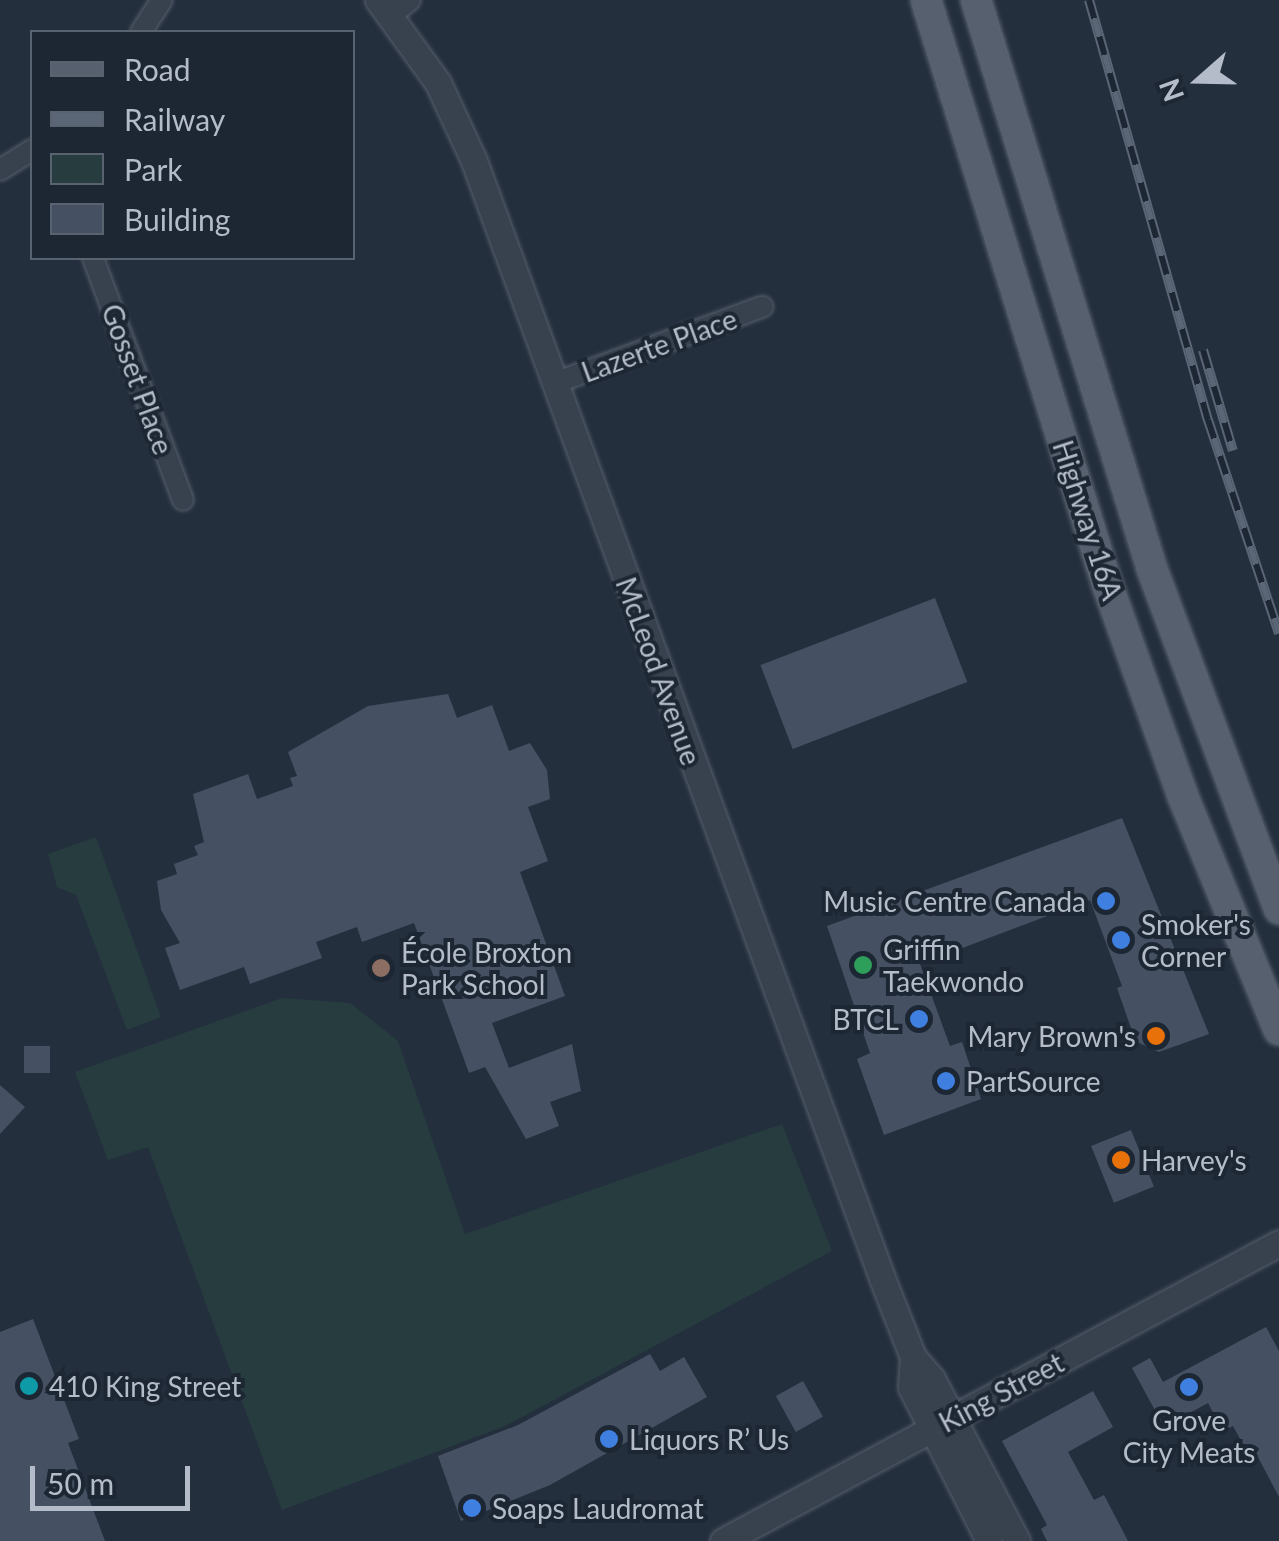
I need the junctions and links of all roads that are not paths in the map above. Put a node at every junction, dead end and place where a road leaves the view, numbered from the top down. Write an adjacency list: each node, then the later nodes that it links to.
1 (162, 0): 5 (street)
2 (926, 0): 13 (main road, Highway 16A)
3 (976, 0): 12 (main road, Highway 16A)
4 (393, 5): 10 (street, McLeod Avenue)
5 (142, 30)
6 (30, 151): 7 (street)
7 (0, 170)
8 (95, 260): 11 (street, Gosset Place)
9 (762, 307): 10 (street, Lazerte Place)
10 (555, 383): 15 (street, McLeod Avenue)
11 (182, 500)
12 (1279, 908)
13 (1279, 1030)
14 (1275, 1254): 15 (street, King Street)
15 (941, 1424): 16 (street, King Street); 17 (street, McLeod Avenue); 18 (street, McLeod Avenue)
16 (723, 1541)
17 (988, 1541)
18 (1017, 1541)

